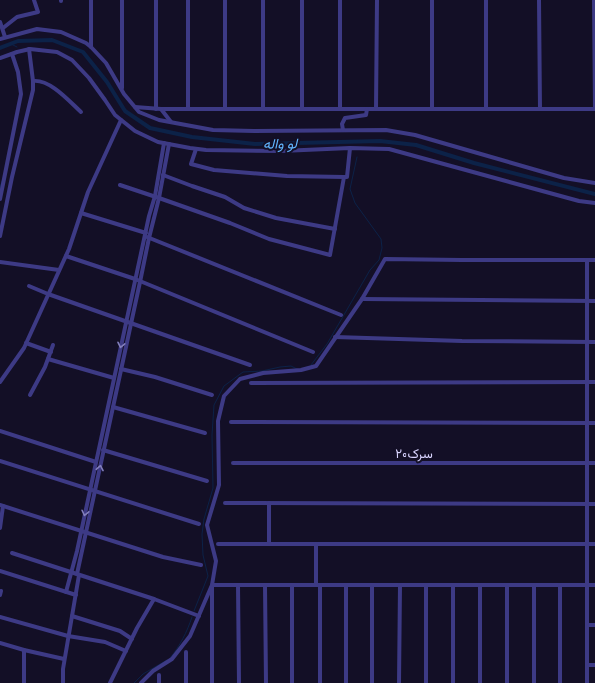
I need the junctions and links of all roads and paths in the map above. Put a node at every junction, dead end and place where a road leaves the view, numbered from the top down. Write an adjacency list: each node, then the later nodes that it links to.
1 (34, 0): 16 (street)
2 (91, 0): 18 (street)
3 (122, 0): 23 (street)
4 (156, 0): 25 (street)
5 (188, 0): 26 (street)
6 (225, 0): 27 (street)
7 (263, 0): 28 (street)
8 (302, 0): 29 (street)
9 (340, 0): 30 (street)
10 (377, 0): 32 (street)
11 (432, 0): 33 (street)
12 (486, 0): 34 (street)
13 (539, 0): 35 (street)
14 (594, 0): 36 (street)
15 (0, 22): 16 (street)
16 (2, 28): 17 (street)
17 (2, 38): 18 (street)
18 (91, 47): 23 (street)
19 (29, 49): 20 (street); 22 (street); 38 (street)
20 (12, 54): 21 (street); 49 (street)
21 (0, 58)
22 (33, 81): 37 (street); 53 (street)
23 (122, 89): 24 (street)
24 (135, 107): 25 (street); 39 (street)
25 (158, 108): 26 (street); 39 (street)
26 (188, 109): 27 (street)
27 (225, 109): 28 (street)
28 (263, 109): 29 (street)
29 (302, 109): 30 (street)
30 (340, 109): 31 (street)
31 (367, 109): 32 (street); 40 (street)
32 (376, 109): 33 (street)
33 (432, 109): 34 (street)
34 (486, 109): 35 (street)
35 (540, 109): 36 (street)
36 (595, 109)
37 (81, 112)
38 (121, 120): 41 (street); 51 (street)
39 (171, 122): 40 (street)
40 (343, 130): 46 (street)
41 (166, 143): 43 (street); 44 (street); 48 (street)
42 (350, 148): 43 (street); 45 (street); 50 (street)
43 (196, 149): 45 (street)
44 (163, 175): 48 (street); 52 (street)
45 (344, 177): 52 (street)
46 (595, 183)
47 (120, 185): 48 (street)
48 (157, 197): 52 (street); 54 (street)
49 (0, 199)
50 (595, 203)
51 (81, 213): 54 (street); 55 (street)
52 (334, 229)
53 (0, 236)
54 (146, 236): 60 (street); 66 (street)
55 (66, 256): 59 (street); 60 (street)
56 (587, 260): 57 (street); 63 (street); 64 (street)
57 (595, 260)
58 (0, 262): 59 (street)
59 (59, 270): 62 (street)
60 (138, 281): 67 (street); 74 (street)
61 (29, 286): 62 (street)
62 (48, 294): 67 (street); 71 (street)
63 (362, 300): 64 (street); 68 (street)
64 (587, 301): 65 (street); 69 (street)
65 (595, 301)
66 (340, 315)
67 (129, 322): 76 (street); 77 (street); 78 (street, one-way to 78)
68 (336, 337): 69 (street); 120 (street)
69 (587, 342): 70 (street); 81 (street)
70 (595, 342)
71 (26, 343): 73 (street); 79 (street)
72 (53, 345): 73 (street)
73 (50, 352): 75 (street)
74 (314, 352)
75 (48, 359): 78 (street); 83 (street)
76 (250, 365)
77 (121, 369): 84 (street); 85 (street)
78 (114, 378): 93 (street)
79 (0, 382)
80 (251, 382): 81 (street)
81 (587, 382): 82 (street); 87 (street)
82 (595, 382)
83 (30, 395)
84 (212, 395)
85 (113, 408): 90 (street); 91 (street)
86 (231, 422): 87 (street)
87 (587, 423): 88 (street); 95 (street)
88 (595, 423)
89 (0, 431): 93 (street)
90 (206, 433)
91 (104, 450): 97 (street); 99 (street, one-way to 91)
92 (0, 461): 98 (street)
93 (96, 462): 98 (street)
94 (233, 463): 95 (street, سرک۲۰)
95 (587, 464): 96 (street, سرک۲۰); 102 (street)
96 (595, 464)
97 (207, 481)
98 (90, 490): 99 (street); 108 (street, one-way to 108)
99 (95, 491): 106 (street); 109 (street)
100 (225, 503): 101 (street)
101 (269, 503): 102 (street); 111 (street)
102 (587, 504): 103 (street); 113 (street)
103 (595, 504)
104 (2, 506): 105 (street); 108 (street)
105 (1, 517): 107 (street)
106 (199, 524)
107 (0, 528)
108 (81, 530): 109 (street); 118 (street)
109 (86, 532): 116 (street); 119 (street)
110 (218, 544): 111 (street)
111 (269, 544): 112 (street)
112 (316, 544): 113 (street); 124 (street)
113 (587, 544): 114 (street); 134 (street)
114 (595, 544)
115 (12, 553): 118 (street)
116 (201, 565)
117 (0, 571): 136 (street)
118 (71, 573): 119 (street); 136 (street)
119 (78, 575): 137 (street); 138 (street)
120 (212, 585): 121 (street); 140 (street); 160 (street)
121 (238, 585): 122 (street); 161 (street)
122 (265, 585): 123 (street); 162 (street)
123 (292, 585): 124 (street); 163 (street)
124 (318, 585): 125 (street); 164 (street)
125 (346, 585): 126 (street); 165 (street)
126 (372, 585): 127 (street); 166 (street)
127 (400, 585): 128 (street); 167 (street)
128 (426, 585): 129 (street); 168 (street)
129 (453, 585): 130 (street); 169 (street)
130 (480, 585): 131 (street); 170 (street)
131 (507, 585): 132 (street); 171 (street)
132 (534, 585): 133 (street); 172 (street)
133 (560, 585): 134 (street); 173 (street)
134 (587, 585): 135 (street); 142 (street)
135 (595, 585)
136 (66, 592): 137 (street)
137 (76, 595): 139 (street)
138 (154, 599): 140 (street); 145 (street)
139 (72, 616): 144 (street); 145 (street)
140 (199, 616): 157 (street)
141 (0, 617): 144 (street)
142 (587, 625): 143 (street); 151 (street)
143 (595, 625)
144 (68, 636): 148 (street); 150 (street)
145 (132, 638): 148 (street)
146 (0, 643): 147 (street)
147 (24, 650): 150 (street); 154 (street)
148 (126, 651): 156 (street)
149 (186, 652): 159 (street)
150 (64, 659): 155 (street)
151 (587, 665): 152 (street); 174 (street)
152 (595, 665)
153 (159, 675): 158 (street)
154 (24, 683)
155 (63, 683)
156 (110, 683)
157 (141, 683)
158 (159, 683)
159 (186, 683)
160 (212, 683)
161 (239, 683)
162 (266, 683)
163 (292, 683)
164 (320, 683)
165 (346, 683)
166 (372, 683)
167 (399, 683)
168 (426, 683)
169 (453, 683)
170 (480, 683)
171 (507, 683)
172 (534, 683)
173 (560, 683)
174 (587, 683)

